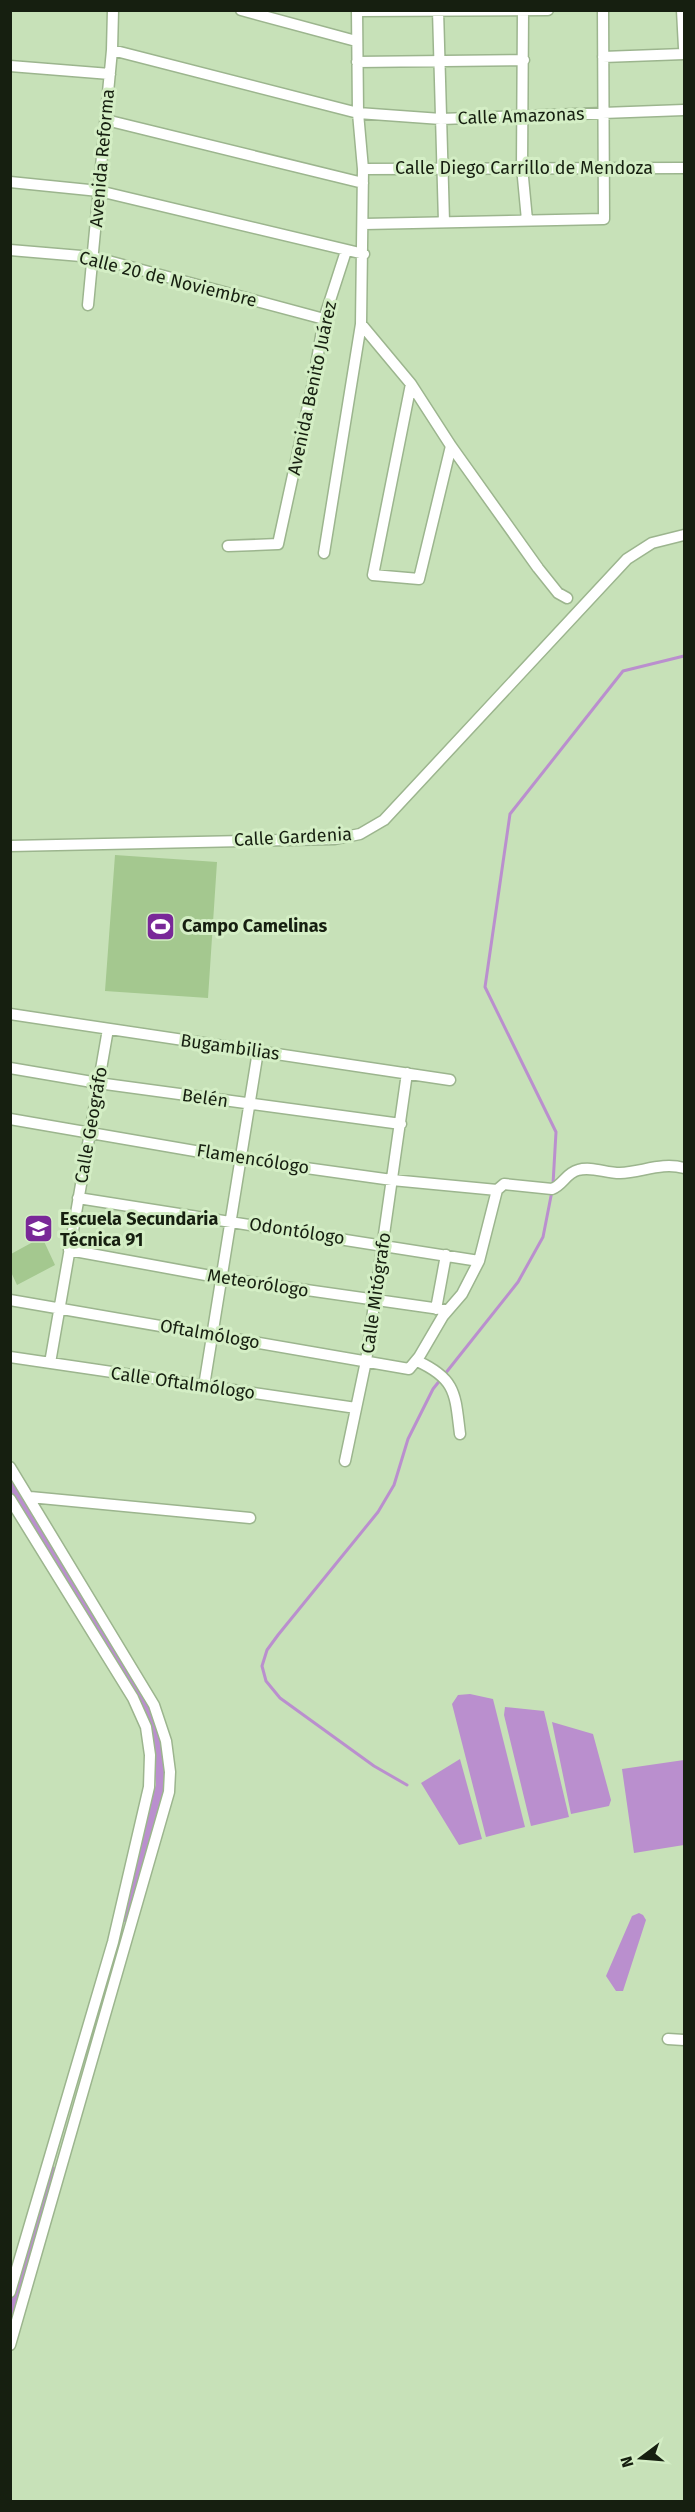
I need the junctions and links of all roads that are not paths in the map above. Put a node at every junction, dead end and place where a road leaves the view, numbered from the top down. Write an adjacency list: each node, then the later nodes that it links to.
1 (113, 10): 11 (street, Avenida Reforma)
2 (241, 10): 9 (street)
3 (548, 10): 8 (street)
4 (603, 10): 13 (street)
5 (682, 10): 10 (street)
6 (357, 11): 7 (street); 9 (street, Avenida Benito Juárez)
7 (438, 11): 8 (street); 16 (street)
8 (523, 11): 14 (street)
9 (356, 41): 15 (street, Avenida Benito Juárez)
10 (684, 48)
11 (112, 50): 18 (street, Avenida Reforma); 20 (street, Calle Amazonas)
12 (684, 54): 13 (street)
13 (603, 57): 21 (street)
14 (524, 60): 16 (street); 22 (street)
15 (357, 62): 16 (street); 20 (street, Avenida Benito Juárez)
16 (440, 62): 23 (street)
17 (10, 66): 18 (street)
18 (110, 74): 24 (street, Avenida Reforma)
19 (684, 110): 21 (street, Calle Amazonas)
20 (358, 113): 23 (street, Calle Amazonas); 28 (street, Avenida Benito Juárez)
21 (602, 113): 22 (street, Calle Amazonas); 26 (street)
22 (522, 117): 23 (street, Calle Amazonas); 25 (street)
23 (441, 119): 29 (street)
24 (105, 120): 31 (street); 32 (street, Avenida Reforma)
25 (522, 167): 26 (street, Calle Diego Carrillo de Mendoza); 29 (street, Calle Diego Carrillo de Mendoza); 33 (street)
26 (604, 168): 27 (street, Calle Diego Carrillo de Mendoza); 33 (street)
27 (684, 168)
28 (363, 169): 29 (street, Calle Diego Carrillo de Mendoza); 31 (street, Avenida Benito Juárez)
29 (443, 169): 34 (street)
30 (10, 182): 32 (street)
31 (363, 183): 35 (street, Avenida Benito Juárez)
32 (99, 191): 37 (street); 39 (street, Avenida Reforma)
33 (527, 220): 34 (street)
34 (444, 222): 35 (street)
35 (364, 225): 38 (street, Avenida Benito Juárez)
36 (10, 250): 39 (street, Calle 20 de Noviembre)
37 (346, 251): 38 (street); 41 (street, Avenida Benito Juárez)
38 (364, 254): 42 (street, Avenida Benito Juárez)
39 (93, 257): 40 (street, Avenida Reforma); 41 (street, Calle 20 de Noviembre)
40 (88, 305)
41 (324, 319): 46 (street, Avenida Benito Juárez)
42 (362, 324): 43 (street); 47 (street, Avenida Benito Juárez)
43 (411, 384): 44 (street); 44 (street)
44 (451, 446): 48 (street)
45 (684, 535): 49 (street, Calle Gardenia)
46 (228, 546)
47 (324, 553)
48 (567, 598)
49 (10, 846)
50 (10, 1014): 51 (street, Bugambilias)
51 (108, 1029): 52 (street, Bugambilias); 56 (street, Calle Geográfo)
52 (258, 1051): 54 (street, Bugambilias); 57 (street)
53 (10, 1068): 56 (street, Belén)
54 (406, 1073): 55 (street, Bugambilias); 59 (street, Calle Mitógrafo)
55 (450, 1080)
56 (98, 1083): 57 (street, Belén); 60 (street, Calle Geográfo)
57 (250, 1104): 59 (street, Belén); 61 (street)
58 (10, 1119): 60 (street, Flamencólogo)
59 (401, 1124): 63 (street, Calle Mitógrafo)
60 (90, 1131): 61 (street, Flamencólogo); 65 (street, Calle Geográfo)
61 (241, 1159): 63 (street, Flamencólogo); 66 (street)
62 (684, 1168): 64 (street, Flamencólogo)
63 (392, 1180): 64 (street, Flamencólogo); 67 (street, Calle Mitógrafo)
64 (497, 1190): 70 (street)
65 (78, 1198): 66 (street, Odontólogo); 68 (street, Calle Geográfo)
66 (231, 1221): 67 (street, Odontólogo); 71 (street)
67 (383, 1245): 69 (street, Odontólogo); 73 (street, Calle Mitógrafo)
68 (69, 1250): 71 (street, Meteorólogo); 74 (street, Calle Geográfo)
69 (446, 1255): 70 (street, Odontólogo); 75 (street)
70 (479, 1261): 75 (street)
71 (222, 1278): 73 (street, Meteorólogo); 76 (street)
72 (10, 1300): 74 (street, Oftalmólogo)
73 (376, 1300): 75 (street, Meteorólogo); 78 (street, Calle Mitógrafo)
74 (59, 1309): 76 (street, Oftalmólogo); 79 (street, Calle Geográfo)
75 (442, 1310): 80 (street)
76 (213, 1335): 78 (street, Oftalmólogo); 81 (street)
77 (10, 1357): 79 (street, Calle Oftalmólogo)
78 (366, 1361): 80 (street, Oftalmólogo); 82 (street, Calle Mitógrafo)
79 (50, 1363): 81 (street, Calle Oftalmólogo)
80 (413, 1365): 83 (street)
81 (204, 1386): 82 (street, Calle Oftalmólogo)
82 (356, 1408): 84 (street, Calle Mitógrafo)
83 (460, 1434)
84 (345, 1461)
85 (10, 1467): 86 (street)
86 (30, 1497): 88 (street); 92 (street)
87 (10, 1499): 91 (street)
88 (250, 1518)
89 (668, 2039): 90 (street)
90 (684, 2040)
91 (10, 2292)
92 (10, 2345)

